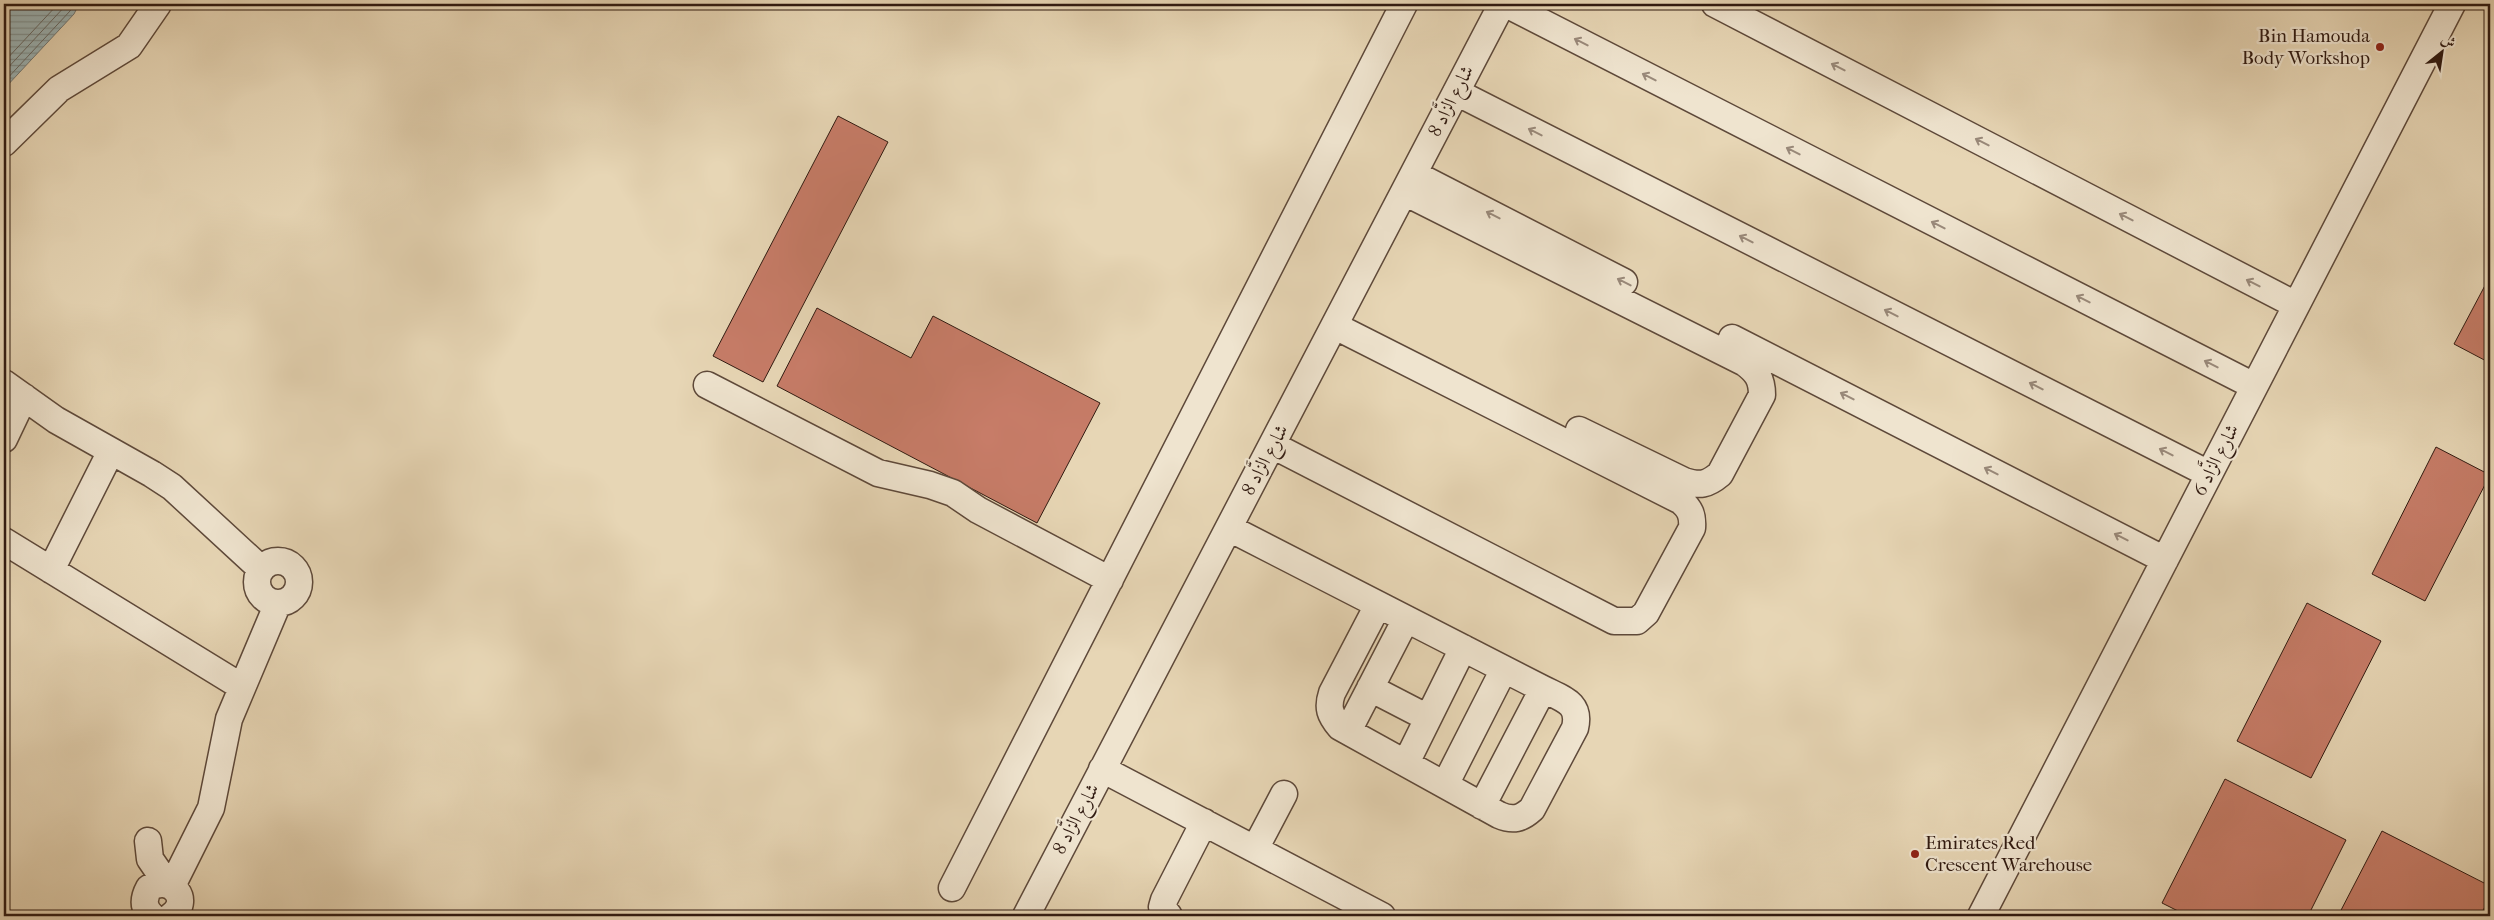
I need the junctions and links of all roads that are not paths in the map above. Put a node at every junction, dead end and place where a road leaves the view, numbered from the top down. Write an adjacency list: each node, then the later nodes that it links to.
1 (158, 4): 8 (street)
2 (1404, 4): 23 (street)
3 (1502, 4): 7 (street, شارع الزَّاد 8)
4 (1506, 4): 13 (street, one-way to 4)
5 (1715, 4): 10 (street, one-way to 5)
6 (2441, 8): 10 (street, شارع الزَّاد 6)
7 (1456, 92): 9 (street, شارع الزَّاد 8); 18 (street, one-way to 7)
8 (4, 143)
9 (1409, 183): 11 (street, شارع الزَّاد 8); 11 (street); 21 (street, one-way to 9)
10 (2296, 305): 13 (street, شارع الزَّاد 6)
11 (1339, 319): 16 (street, شارع الزَّاد 8); 16 (street)
12 (707, 385): 23 (street)
13 (2254, 386): 18 (street, شارع الزَّاد 6)
14 (14, 390): 15 (street); 17 (street)
15 (4, 439)
16 (1272, 445): 19 (street, شارع الزَّاد 8)
17 (111, 451): 22 (street); 28 (street)
18 (2209, 474): 21 (street, شارع الزَّاد 6)
19 (1229, 528): 24 (street); 34 (street, شارع الزَّاد 8)
20 (4, 541): 22 (street)
21 (2165, 560): 48 (street, شارع الزَّاد 6)
22 (51, 570): 28 (street)
23 (1110, 580): 42 (street)
24 (1378, 605): 25 (street); 32 (street)
25 (1406, 619): 26 (street); 29 (street)
26 (1463, 648): 27 (street); 31 (street)
27 (1504, 669): 30 (street); 35 (street)
28 (242, 687): 41 (street)
29 (1370, 688): 31 (street); 32 (street)
30 (1543, 689): 37 (street); 37 (street)
31 (1428, 718): 33 (street)
32 (1348, 731): 33 (street)
33 (1406, 764): 35 (street)
34 (1102, 769): 38 (street); 45 (street, شارع الزَّاد 8)
35 (1445, 785): 37 (street)
36 (1284, 794): 40 (street)
37 (1482, 806)
38 (1204, 822): 40 (street); 46 (street)
39 (148, 841): 41 (street)
40 (1255, 850): 47 (street)
41 (168, 884): 43 (street); 44 (street)
42 (952, 888)
43 (152, 916)
44 (171, 916)
45 (1026, 916)
46 (1169, 916)
47 (1382, 916)
48 (1981, 916)

